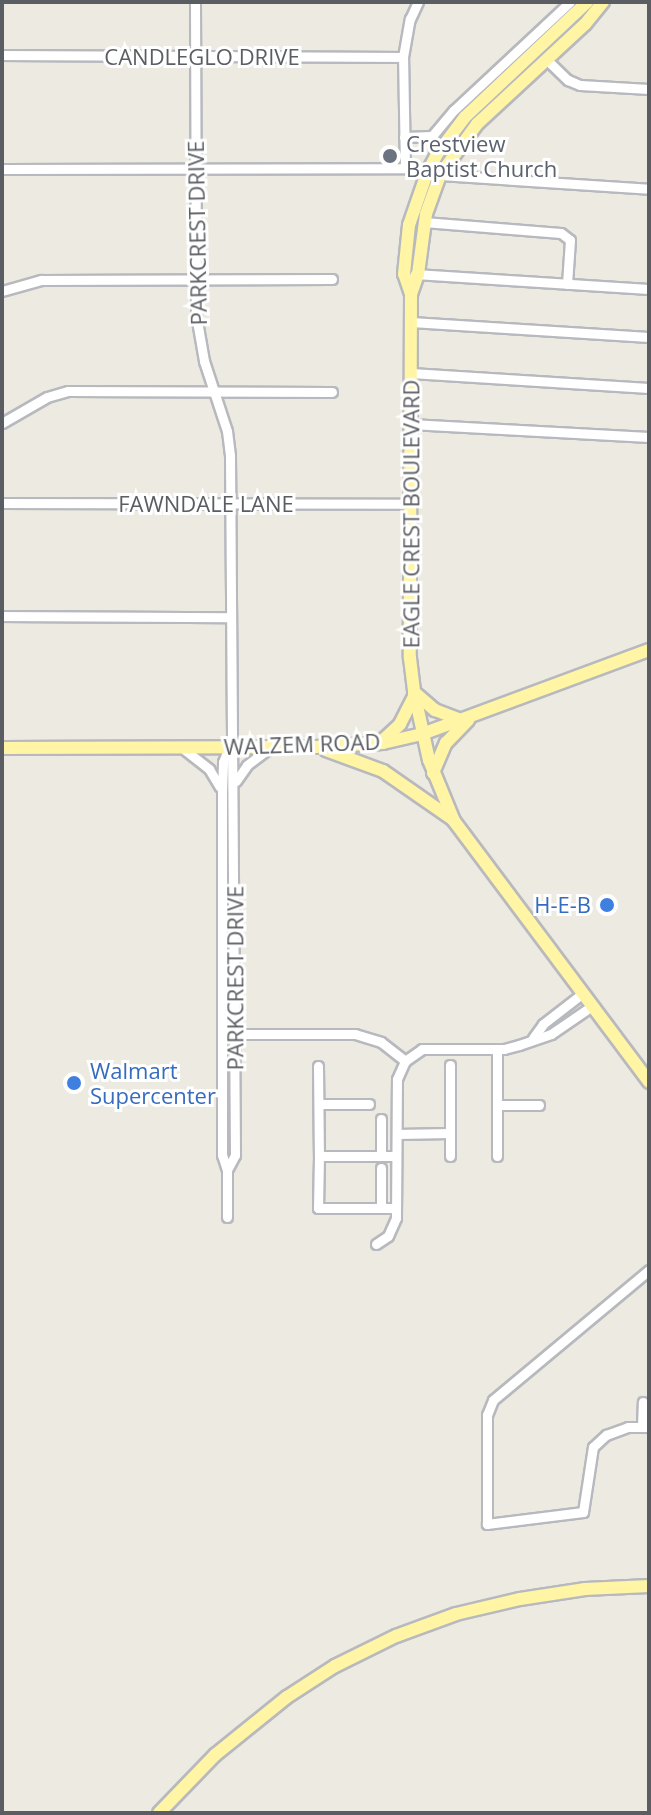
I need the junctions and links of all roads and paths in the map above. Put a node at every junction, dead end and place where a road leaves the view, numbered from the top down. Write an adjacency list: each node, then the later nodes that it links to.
1 (195, 2): 7 (street, PARKCREST DRIVE)
2 (418, 2): 8 (street)
3 (570, 2): 11 (street)
4 (587, 2): 15 (main road, EAGLE CREST BOULEVARD)
5 (603, 2): 9 (main road, EAGLE CREST BOULEVARD)
6 (2, 55): 7 (street, CANDLEGLO DRIVE)
7 (195, 57): 8 (street, CANDLEGLO DRIVE); 12 (street, PARKCREST DRIVE)
8 (403, 57): 11 (street)
9 (547, 60): 10 (street); 15 (main road, EAGLE CREST BOULEVARD)
10 (649, 89)
11 (404, 137): 13 (street)
12 (193, 167): 13 (street); 14 (street); 20 (street, PARKCREST DRIVE)
13 (405, 168): 15 (street)
14 (2, 169)
15 (433, 174): 16 (street); 17 (main road, EAGLE CREST BOULEVARD); 18 (main road, EAGLE CREST BOULEVARD)
16 (649, 189)
17 (424, 222): 19 (main road, EAGLE CREST BOULEVARD); 22 (street)
18 (404, 274): 19 (street); 25 (main road, EAGLE CREST BOULEVARD)
19 (418, 274): 22 (street); 25 (main road, EAGLE CREST BOULEVARD)
20 (196, 279): 21 (street); 24 (street); 30 (street, PARKCREST DRIVE)
21 (332, 279)
22 (567, 284): 23 (street)
23 (649, 289)
24 (2, 291)
25 (411, 294): 26 (main road, EAGLE CREST BOULEVARD)
26 (411, 322): 27 (street); 28 (main road, EAGLE CREST BOULEVARD)
27 (649, 337)
28 (411, 373): 29 (street); 33 (main road, EAGLE CREST BOULEVARD)
29 (649, 388)
30 (214, 392): 31 (street); 32 (street); 36 (street, PARKCREST DRIVE)
31 (332, 392)
32 (2, 423)
33 (410, 424): 34 (street); 37 (main road, EAGLE CREST BOULEVARD)
34 (649, 437)
35 (2, 503): 36 (street, FAWNDALE LANE)
36 (230, 504): 37 (street, FAWNDALE LANE); 39 (street, PARKCREST DRIVE)
37 (410, 504): 41 (main road, EAGLE CREST BOULEVARD)
38 (2, 616): 39 (street)
39 (229, 617): 46 (street, PARKCREST DRIVE)
40 (649, 650): 42 (main road, WALZEM ROAD)
41 (414, 695): 42 (main road); 43 (main road, EAGLE CREST BOULEVARD); 44 (main road)
42 (467, 718): 43 (main road, WALZEM ROAD); 50 (main road)
43 (422, 734): 44 (main road, WALZEM ROAD); 50 (main road)
44 (379, 743): 48 (main road, WALZEM ROAD)
45 (181, 747): 46 (main road, WALZEM ROAD); 49 (main road, WALZEM ROAD); 52 (street)
46 (229, 747): 47 (main road, WALZEM ROAD); 51 (street, PARKCREST DRIVE); 52 (street, PARKCREST DRIVE)
47 (271, 747): 48 (main road, WALZEM ROAD); 51 (street)
48 (315, 747): 53 (main road)
49 (2, 748)
50 (433, 773): 53 (main road)
51 (235, 784): 57 (street, PARKCREST DRIVE)
52 (222, 792): 56 (street, PARKCREST DRIVE)
53 (454, 821): 54 (main road)
54 (583, 993): 55 (main road); 58 (street)
55 (592, 1006): 58 (street); 63 (main road)
56 (222, 1034): 57 (street); 71 (street, PARKCREST DRIVE)
57 (235, 1034): 60 (street); 72 (street, PARKCREST DRIVE)
58 (533, 1038): 59 (street)
59 (497, 1049): 60 (street); 66 (street)
60 (405, 1061): 70 (street)
61 (450, 1065): 69 (street)
62 (318, 1066): 64 (street)
63 (649, 1082)
64 (319, 1104): 65 (street); 73 (street)
65 (369, 1104)
66 (497, 1105): 67 (street); 77 (street)
67 (539, 1105)
68 (381, 1119): 74 (street)
69 (450, 1133): 70 (street); 76 (street)
70 (397, 1134): 75 (street)
71 (222, 1155): 72 (street); 79 (street, PARKCREST DRIVE)
72 (235, 1155): 79 (street, PARKCREST DRIVE)
73 (319, 1156): 74 (street); 80 (street)
74 (381, 1156): 75 (street)
75 (396, 1156): 81 (street)
76 (450, 1156)
77 (497, 1156)
78 (381, 1168): 80 (street)
79 (227, 1170): 82 (street, PARKCREST DRIVE)
80 (381, 1208): 81 (street)
81 (396, 1208): 83 (street)
82 (227, 1217)
83 (376, 1244)
84 (649, 1270): 86 (street)
85 (643, 1402): 86 (street)
86 (646, 1427)
87 (649, 1586): 88 (main road)
88 (159, 1813)

